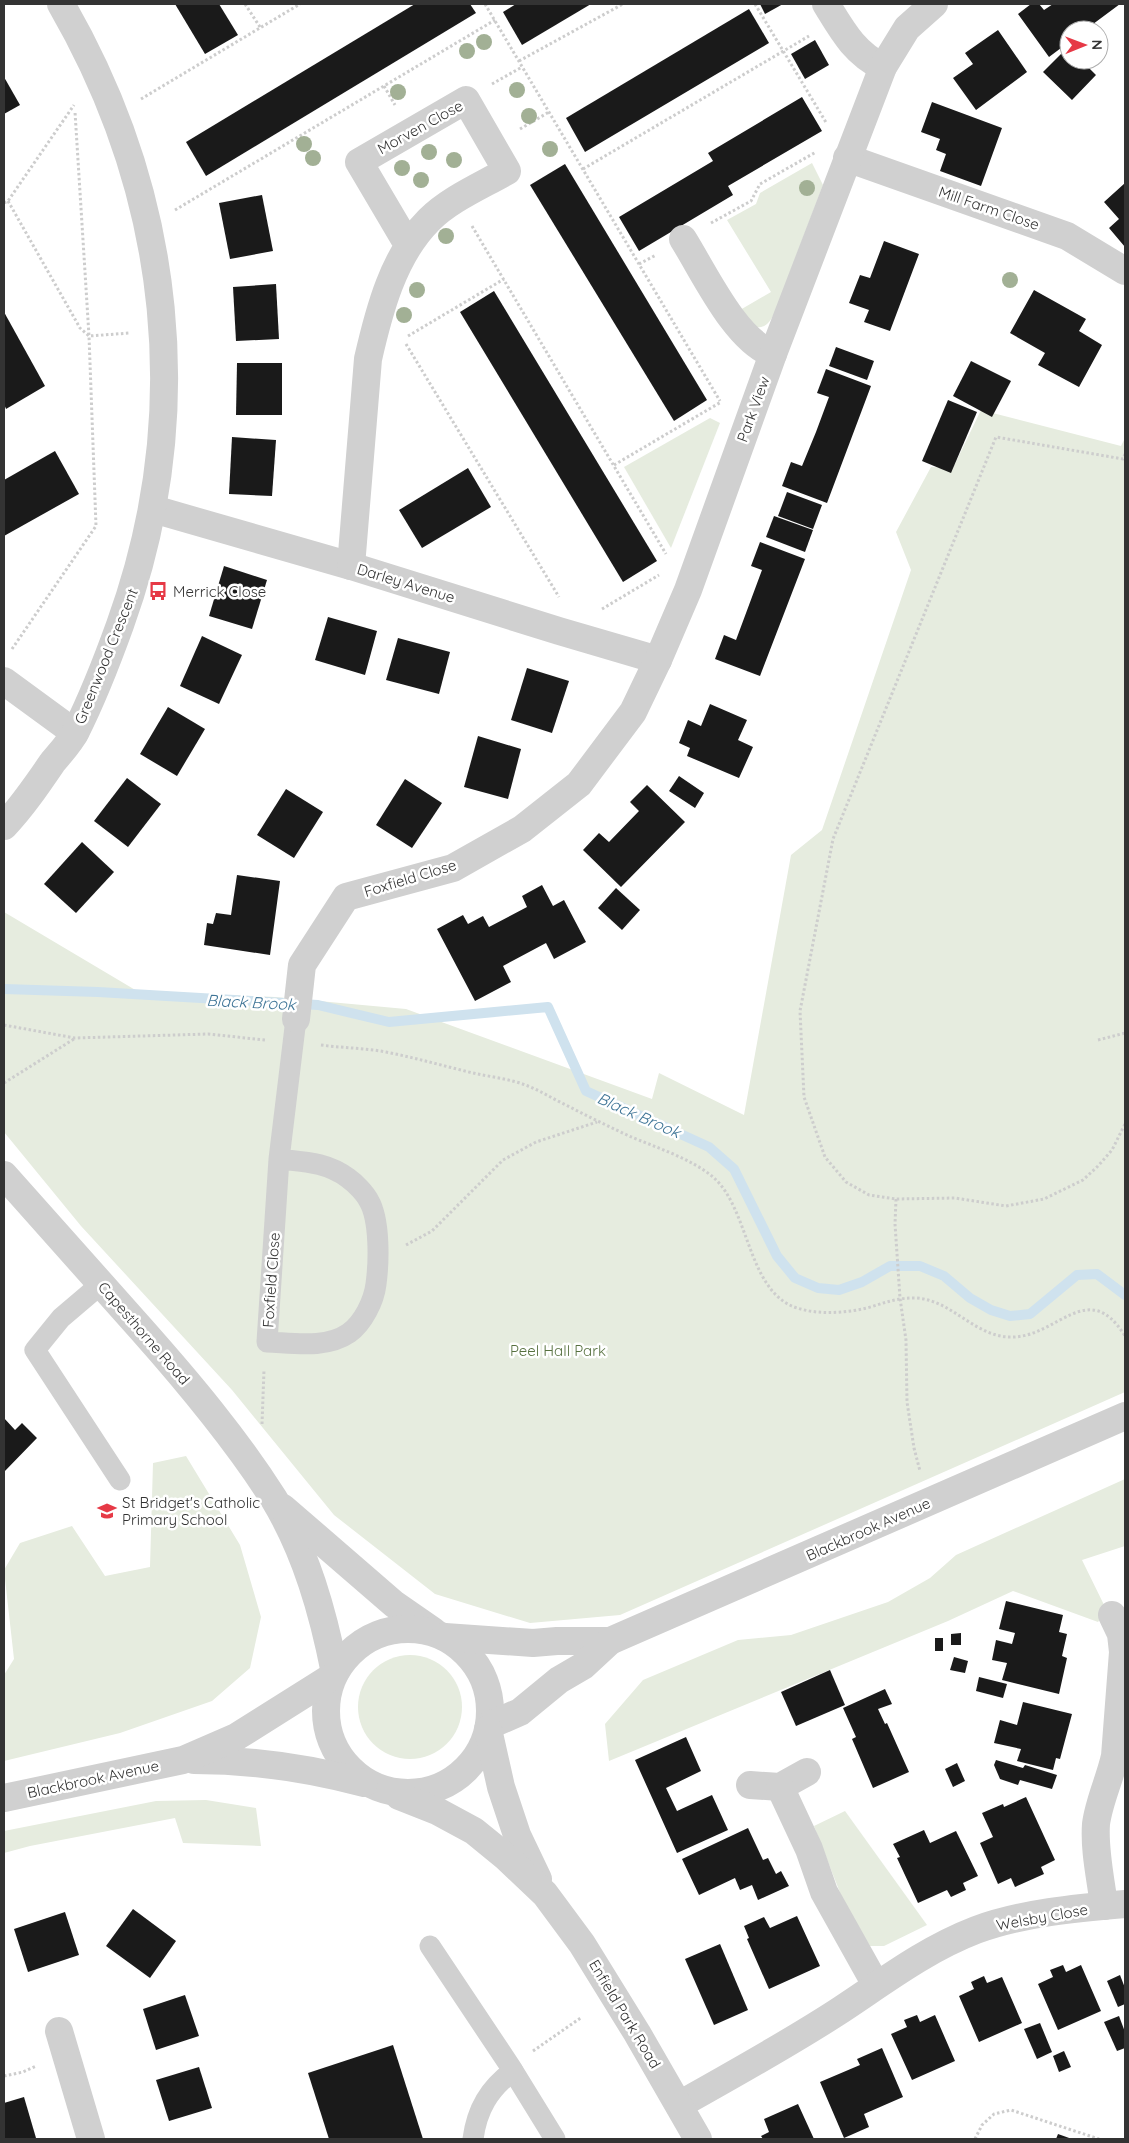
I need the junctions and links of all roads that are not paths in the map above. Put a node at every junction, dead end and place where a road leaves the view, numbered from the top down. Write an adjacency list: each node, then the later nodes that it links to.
1 (60, 4): 10 (street, Greenwood Crescent)
2 (934, 4): 4 (street, Park View)
3 (831, 12): 4 (street)
4 (883, 67): 5 (street, Park View)
5 (842, 149): 8 (street, Mill Farm Close); 9 (street, Park View)
6 (683, 239): 9 (street)
7 (408, 245): 7 (street, Morven Close); 11 (street, Morven Close)
8 (1125, 271)
9 (772, 354): 12 (street, Park View)
10 (153, 509): 11 (street, Darley Avenue); 14 (street, Greenwood Crescent)
11 (351, 566): 12 (street, Darley Avenue)
12 (658, 660): 16 (street, Foxfield Close)
13 (4, 681): 14 (street)
14 (74, 733): 15 (street, Greenwood Crescent)
15 (4, 826)
16 (295, 1031): 17 (lane, Foxfield Close)
17 (279, 1159): 17 (lane, Foxfield Close)
18 (4, 1175): 19 (street, Capesthorne Road)
19 (101, 1284): 21 (lane); 22 (street, Capesthorne Road)
20 (1125, 1416): 25 (street, Blackbrook Avenue)
21 (120, 1480)
22 (274, 1500): 24 (street, Capesthorne Road); 27 (street, Capesthorne Road)
23 (1112, 1615): 26 (street, Welsby Close)
24 (441, 1635): 25 (street, Blackbrook Avenue); 27 (street); 28 (street)
25 (610, 1640): 28 (street, Blackbrook Avenue)
26 (1124, 1652): 36 (street, Welsby Close)
27 (334, 1674): 29 (street, Blackbrook Avenue); 32 (street)
28 (489, 1727): 32 (street); 35 (street, Enfield Park Road)
29 (183, 1760): 32 (street, Blackbrook Avenue); 34 (street, Blackbrook Avenue)
30 (807, 1772): 33 (street)
31 (750, 1785): 33 (street)
32 (376, 1787): 35 (street, Enfield Park Road)
33 (780, 1787): 38 (street)
34 (4, 1798)
35 (545, 1894): 41 (street, Enfield Park Road)
36 (1114, 1905): 38 (street, Welsby Close)
37 (430, 1946): 40 (lane)
38 (876, 1985): 41 (street, Welsby Close)
39 (60, 2031): 42 (street)
40 (512, 2069): 43 (lane); 44 (lane)
41 (679, 2105): 45 (street, Enfield Park Road)
42 (91, 2139)
43 (473, 2139)
44 (555, 2139)
45 (698, 2139)

